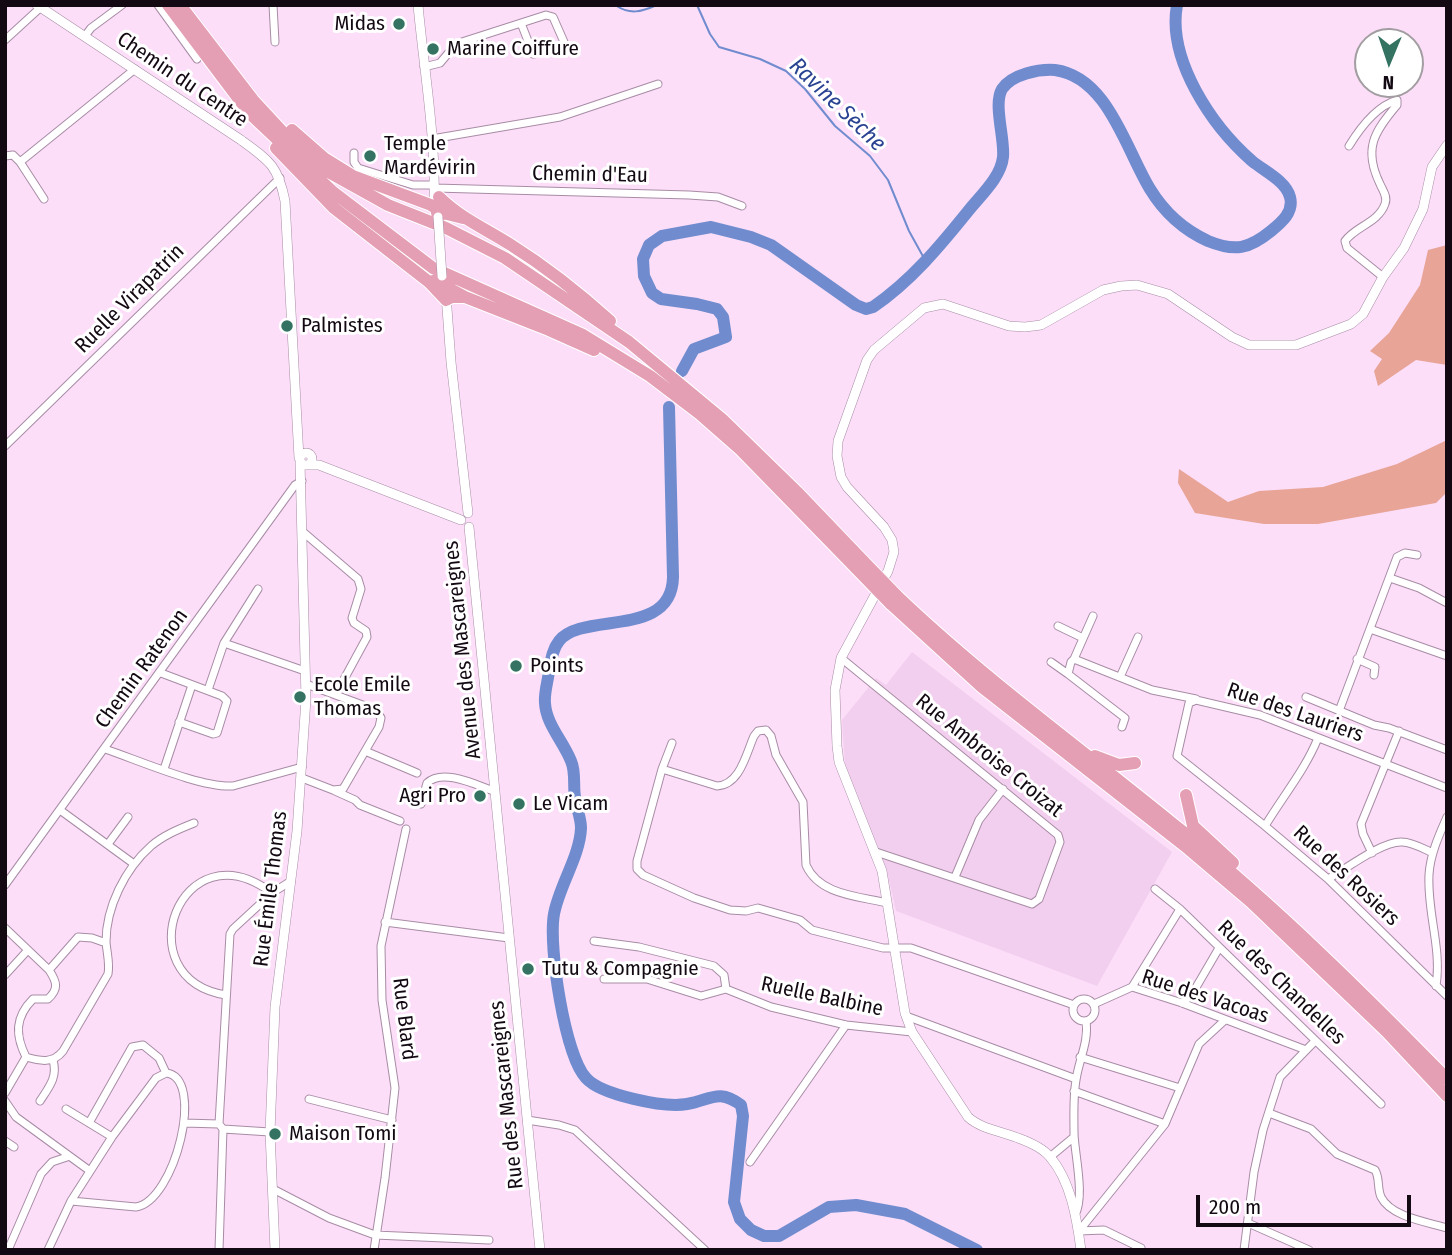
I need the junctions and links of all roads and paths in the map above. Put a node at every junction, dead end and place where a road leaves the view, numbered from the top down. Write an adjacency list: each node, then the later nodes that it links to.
1 (122, 5): 9 (street)
2 (158, 5): 12 (street)
3 (168, 5): 17 (highway)
4 (180, 5): 13 (highway)
5 (273, 5): 11 (street)
6 (418, 5): 14 (street)
7 (39, 6): 9 (street, Chemin du Centre); 10 (street)
8 (521, 23): 8 (street); 14 (street)
9 (85, 36): 15 (street, Chemin du Centre)
10 (5, 40)
11 (275, 42)
12 (197, 59)
13 (227, 65): 25 (highway); 32 (highway)
14 (424, 67): 18 (street)
15 (135, 69): 23 (street); 24 (street, Chemin du Centre)
16 (658, 84): 18 (street)
17 (246, 110): 29 (highway); 33 (highway)
18 (432, 139): 25 (street)
19 (1447, 145): 28 (street)
20 (1349, 146): 28 (street)
21 (354, 153): 25 (street, Chemin d'Eau)
22 (5, 156): 23 (street)
23 (20, 162): 26 (street)
24 (280, 178): 34 (street, Ruelle Virapatrin); 35 (street, Chemin du Centre)
25 (436, 198): 27 (street, Chemin d'Eau); 29 (street, bridge); 32 (highway)
26 (44, 199)
27 (743, 206)
28 (1383, 278): 51 (street)
29 (438, 279): 30 (highway); 31 (highway)
30 (465, 296): 31 (highway); 33 (highway)
31 (446, 300): 36 (street, Avenue des Mascareignes)
32 (629, 342): 39 (highway)
33 (700, 414): 39 (highway)
34 (5, 446)
35 (306, 464): 36 (street); 37 (street, Rue Émile Thomas); 56 (street, Chemin Ratenon)
36 (466, 520): 87 (street, Avenue des Mascareignes)
37 (303, 532): 55 (street, Rue Émile Thomas); 63 (street)
38 (1417, 555): 40 (street)
39 (860, 566): 42 (highway, bridge)
40 (1390, 578): 43 (street); 46 (street)
41 (258, 589): 49 (street)
42 (893, 599): 72 (highway); 146 (highway)
43 (1447, 603)
44 (1093, 616): 48 (street)
45 (1058, 626): 48 (street)
46 (1370, 629): 50 (street); 53 (street)
47 (1138, 637): 59 (street)
48 (1083, 638): 52 (street)
49 (224, 643): 55 (street); 62 (street)
50 (1447, 656)
51 (841, 658): 85 (street, Rue Ambroise Croizat); 98 (street)
52 (1074, 659): 57 (street); 59 (street)
53 (1357, 659): 58 (street); 66 (street)
54 (1051, 662): 57 (street)
55 (305, 671): 60 (street, Rue Émile Thomas)
56 (160, 673): 61 (street); 73 (street, Chemin Ratenon)
57 (1068, 674): 68 (street)
58 (1374, 676)
59 (1120, 677): 65 (street)
60 (306, 684): 63 (street); 78 (street, Rue Émile Thomas)
61 (192, 685): 62 (street); 67 (street)
62 (208, 690): 67 (street)
63 (336, 694): 75 (street)
64 (1306, 697): 66 (street)
65 (1196, 699): 70 (street, Rue des Lauriers); 83 (street, Rue des Lauriers)
66 (1339, 711): 69 (street)
67 (179, 722): 79 (street)
68 (1122, 727)
69 (1399, 731): 74 (street); 77 (street)
70 (1318, 738): 77 (street, Rue des Lauriers); 95 (street)
71 (672, 743): 80 (street)
72 (1075, 747): 76 (highway); 110 (highway)
73 (105, 749): 79 (street); 90 (street, Chemin Ratenon)
74 (1447, 750)
75 (365, 751): 81 (street); 86 (street)
76 (1135, 763)
77 (1386, 763): 84 (street, Rue des Lauriers); 99 (street)
78 (302, 767): 79 (street); 82 (street, Rue Émile Thomas)
79 (164, 769)
80 (662, 769): 108 (street); 116 (street)
81 (417, 773)
82 (302, 778): 86 (street); 104 (street, Rue Émile Thomas)
83 (1216, 786): 95 (street, Rue des Rosiers)
84 (1447, 788)
85 (1003, 789): 102 (street); 102 (street, Rue Ambroise Croizat)
86 (333, 790): 93 (street)
87 (494, 791): 89 (street); 113 (street, Avenue des Mascareignes)
88 (1186, 795): 110 (highway)
89 (421, 804)
90 (60, 810): 97 (street); 105 (street, Chemin Ratenon)
91 (128, 817): 97 (street)
92 (1447, 817): 100 (street)
93 (400, 821)
94 (194, 822): 101 (street)
95 (1265, 826): 103 (street, Rue des Rosiers)
96 (406, 829): 111 (street, Rue Blard)
97 (108, 844): 101 (street)
98 (876, 852): 102 (street, Rue Ambroise Croizat); 108 (street)
99 (1372, 853): 100 (street); 103 (street)
100 (1433, 853): 122 (street)
101 (134, 864): 115 (street)
102 (955, 877)
103 (1328, 879): 122 (street, Rue des Rosiers)
104 (291, 881): 107 (street); 159 (street, Rue Émile Thomas)
105 (5, 885)
106 (1155, 889): 109 (street, Rue des Chandelles)
107 (272, 893): 125 (street); 125 (street)
108 (887, 903): 116 (street)
109 (1180, 909): 117 (street, Rue des Chandelles); 123 (street)
110 (1277, 913): 142 (highway)
111 (385, 922): 113 (street); 153 (street, Rue Blard)
112 (5, 928): 118 (street)
113 (509, 938): 154 (street, Rue des Mascareignes)
114 (594, 940): 124 (street)
115 (106, 943): 119 (street); 139 (street)
116 (894, 948): 129 (street); 130 (street)
117 (1219, 948): 127 (street); 135 (street, Rue des Chandelles)
118 (27, 950): 119 (street); 120 (street)
119 (49, 970): 137 (street)
120 (5, 975)
121 (604, 979): 124 (street, Ruelle Balbine)
122 (1436, 986): 126 (street, Rue des Rosiers)
123 (1132, 987): 127 (street, Rue des Vacoas); 128 (street, Rue des Vacoas)
124 (726, 989): 133 (street, Ruelle Balbine)
125 (226, 995): 158 (street)
126 (1447, 996)
127 (1182, 1003): 131 (street, Rue des Vacoas)
128 (1094, 1004): 129 (street); 132 (street)
129 (1074, 1005): 132 (street)
130 (906, 1016): 134 (street); 141 (street)
131 (1225, 1020): 136 (street, Rue des Vacoas); 143 (street)
132 (1086, 1021): 138 (street)
133 (846, 1025): 134 (street, Ruelle Balbine); 166 (street)
134 (912, 1032): 165 (street)
135 (1315, 1041): 136 (street); 150 (street, Rue des Chandelles)
136 (1306, 1050): 152 (street)
137 (26, 1057): 139 (street); 145 (street)
138 (1080, 1057): 141 (street); 143 (street)
139 (53, 1060): 149 (street)
140 (166, 1073): 155 (street); 156 (street); 160 (street)
141 (1076, 1079): 144 (street)
142 (1447, 1079)
143 (1181, 1088): 157 (street)
144 (1074, 1091): 157 (street); 161 (street)
145 (5, 1093)
146 (1447, 1096)
147 (309, 1100): 153 (street)
148 (5, 1101): 164 (street)
149 (40, 1101)
150 (1381, 1104)
151 (66, 1109): 155 (street)
152 (1269, 1112): 171 (street); 172 (street)
153 (392, 1120): 174 (street, Rue Blard)
154 (527, 1120): 182 (street, Rue des Mascareignes); 183 (street)
155 (89, 1123): 160 (street)
156 (184, 1123): 158 (street); 169 (street)
157 (1165, 1124): 173 (street)
158 (221, 1127): 159 (street); 179 (street)
159 (270, 1132): 168 (street, Rue Émile Thomas)
160 (112, 1137): 167 (street)
161 (1074, 1137): 165 (street); 170 (street)
162 (5, 1141): 163 (street)
163 (14, 1147)
164 (68, 1157): 167 (street); 177 (street)
165 (1050, 1157): 170 (street)
166 (750, 1162)
167 (90, 1171): 169 (street)
168 (273, 1189): 174 (street); 180 (street, Rue Émile Thomas)
169 (71, 1201): 178 (street)
170 (1075, 1215): 173 (street)
171 (1248, 1223): 185 (street); 186 (street)
172 (1447, 1228)
173 (1079, 1231): 176 (street); 184 (street)
174 (375, 1236): 175 (street); 181 (street, Rue Blard)
175 (489, 1240)
176 (1141, 1248)
177 (8, 1250)
178 (48, 1250)
179 (219, 1250)
180 (275, 1250)
181 (374, 1250)
182 (540, 1250)
183 (705, 1250)
184 (1081, 1250)
185 (1244, 1250)
186 (1309, 1250)

